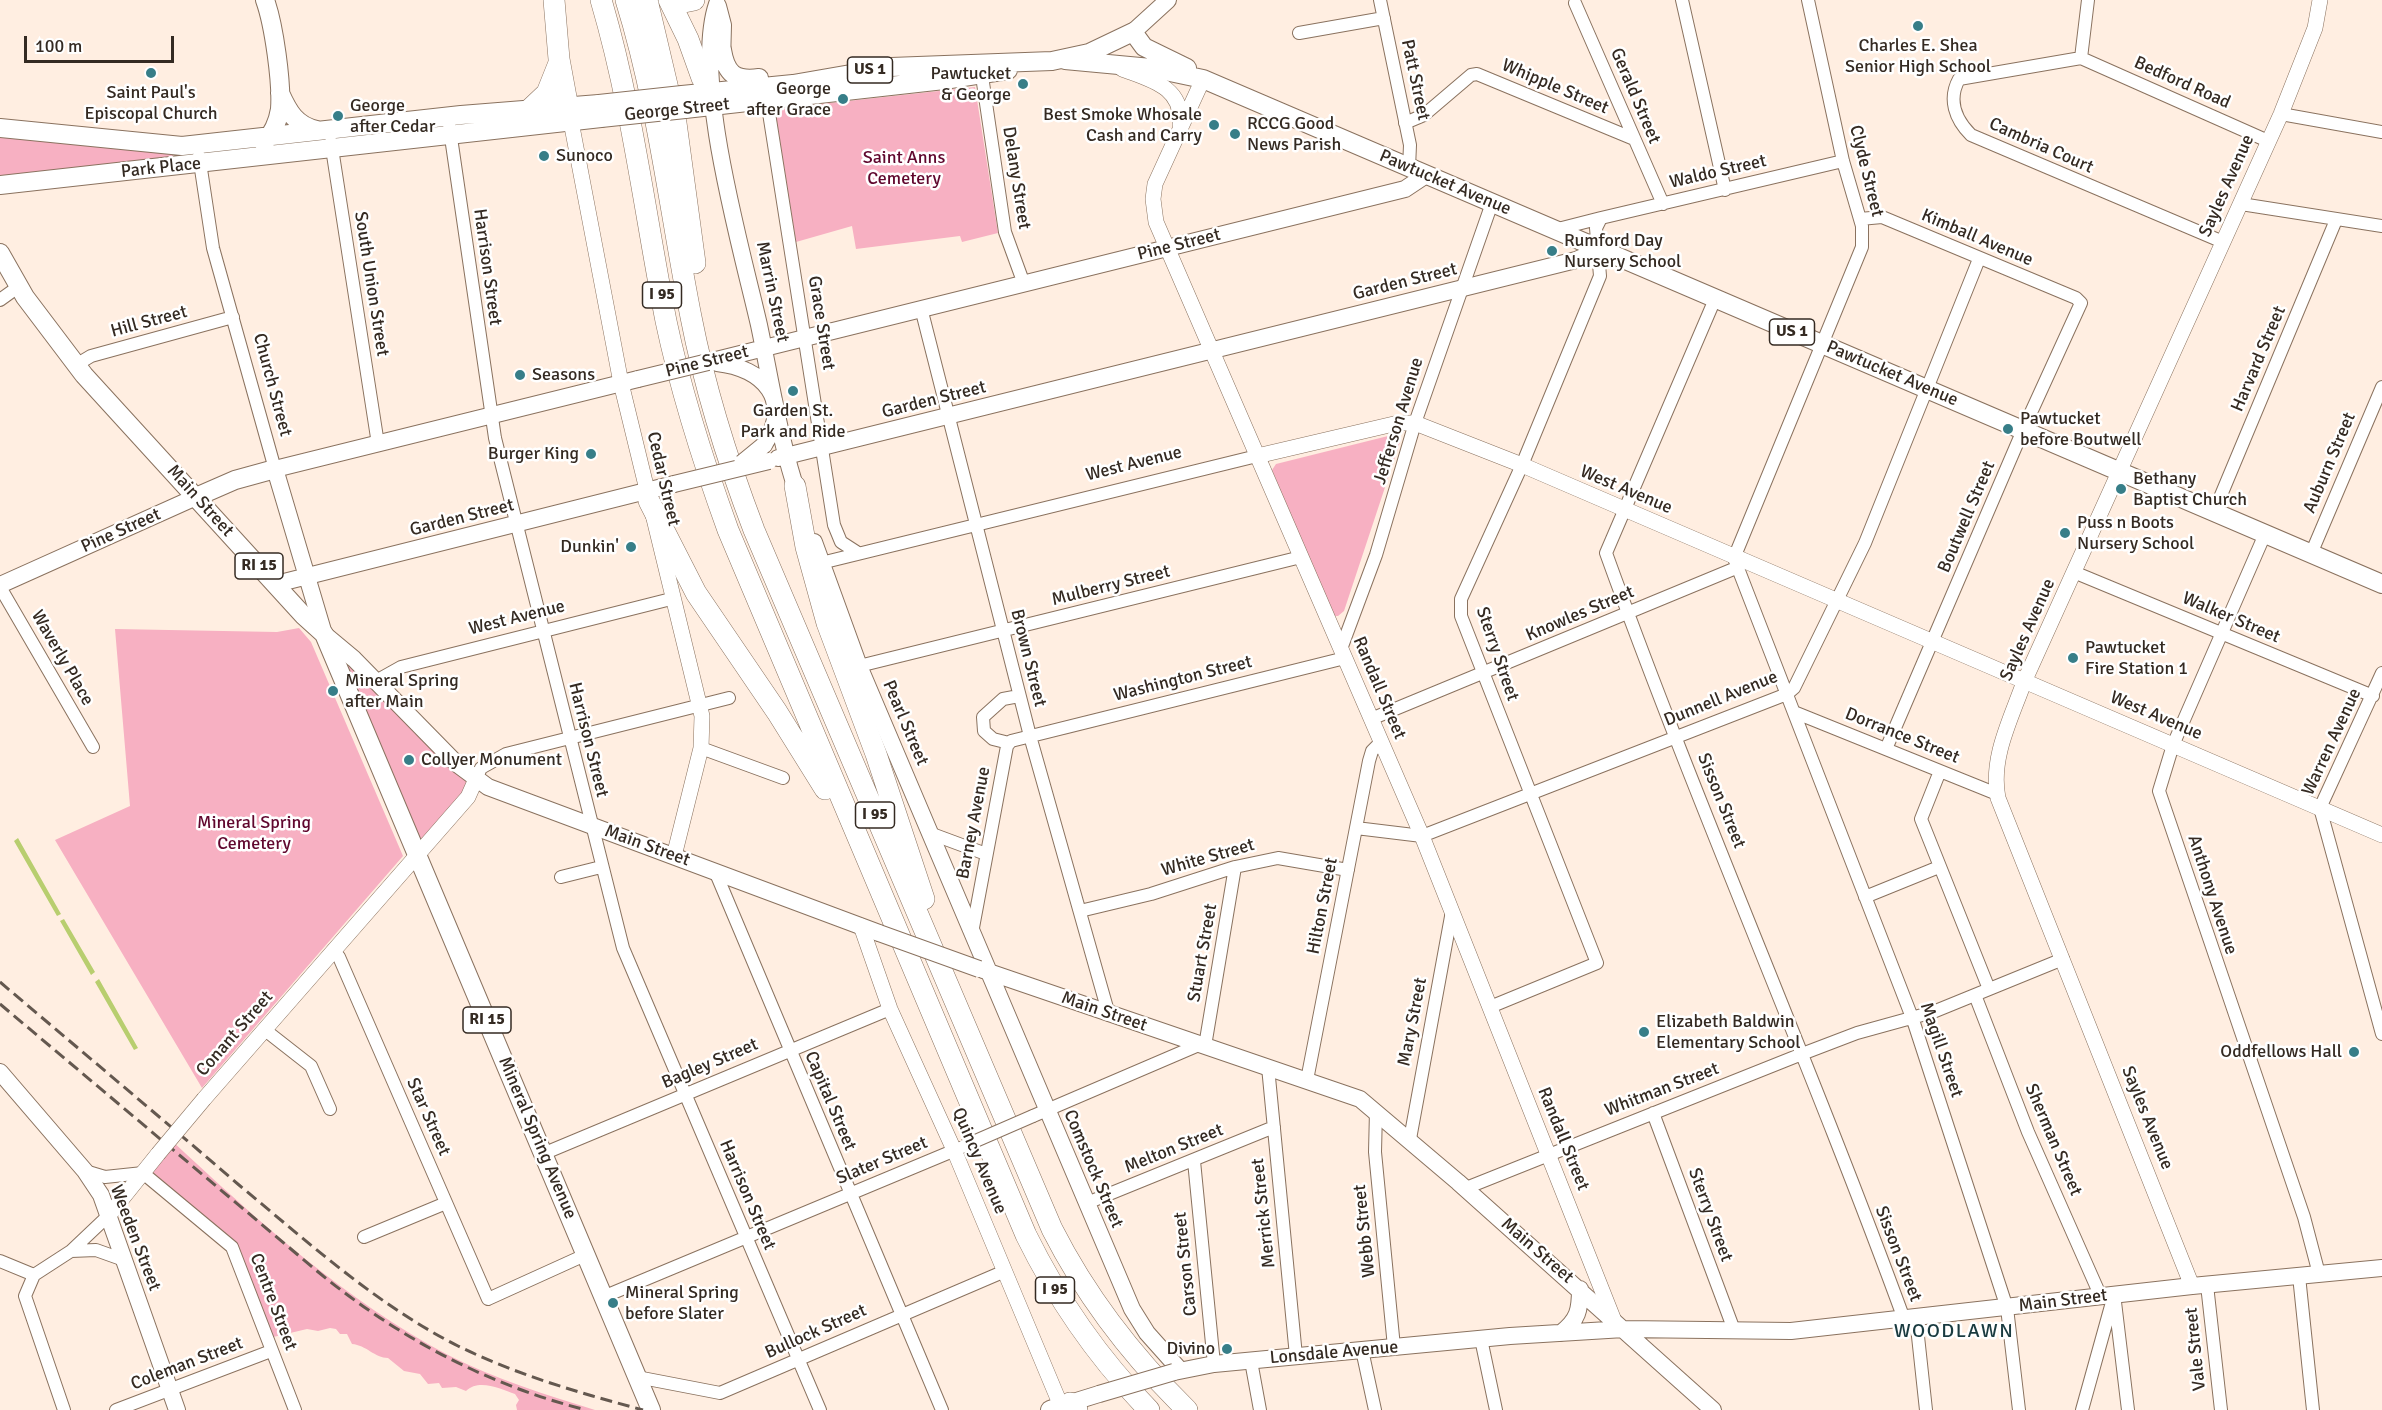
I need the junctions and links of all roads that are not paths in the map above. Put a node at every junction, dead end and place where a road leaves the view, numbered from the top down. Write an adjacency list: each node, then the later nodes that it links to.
1 (265, 0): 29 (main road)
2 (554, 0): 23 (highway)
3 (601, 0): 160 (highway, I 95)
4 (626, 0): 75 (highway, I 95)
5 (646, 0): 75 (highway)
6 (669, 0): 31 (highway)
7 (677, 0): 8 (highway)
8 (694, 0)
9 (1168, 0): 18 (main road, George Street)
10 (1380, 0): 17 (street, Patt Street)
11 (1682, 0): 53 (street)
12 (1808, 0): 48 (street, Clyde Street)
13 (2088, 0): 21 (street)
14 (2320, 0): 33 (street, Sayles Avenue)
15 (717, 2): 20 (main road); 31 (main road)
16 (1575, 3): 43 (street, Gerald Street)
17 (1384, 18): 19 (street); 36 (street, Patt Street)
18 (1133, 32): 22 (main road, George Street / US 1); 28 (main road, Pawtucket Avenue / US 1)
19 (1299, 33)
20 (722, 50): 26 (main road); 31 (main road)
21 (2080, 58): 44 (street, Bedford Road); 62 (street, Cambria Court)
22 (1065, 60): 24 (main road, Pawtucket Avenue / US 1); 25 (main road, George Street / US 1)
23 (559, 62): 32 (highway); 34 (highway)
24 (1106, 63): 28 (main road, Pawtucket Avenue / US 1); 39 (street)
25 (1029, 64): 26 (main road, George Street / US 1); 27 (main road, George Street / US 1)
26 (866, 70): 30 (main road, George Street / US 1)
27 (982, 76): 30 (main road, George Street / US 1); 67 (street, Delany Street)
28 (1203, 79): 39 (street, Randall Street); 50 (main road, Pawtucket Avenue / US 1)
29 (279, 92): 38 (main road); 41 (main road)
30 (766, 94): 31 (main road, George Street / US 1); 76 (street, Grace Street)
31 (714, 99): 34 (main road, George Street, bridge); 78 (main road, Marrin Street)
32 (528, 111): 34 (main road, George Street); 35 (main road, George Street)
33 (2281, 114): 40 (street); 44 (street, Sayles Avenue)
34 (569, 115): 42 (main road, George Street); 82 (street, Cedar Street)
35 (448, 117): 38 (main road, George Street); 42 (street, Harrison Street)
36 (1406, 123): 43 (street, Whipple Street); 50 (street, Patt Street)
37 (0, 128): 45 (main road, Park Place)
38 (326, 130): 41 (main road, Park Place); 46 (street, South Union Street)
39 (1179, 131): 63 (street, Randall Street)
40 (2382, 132)
41 (269, 137): 45 (main road, Park Place); 47 (main road)
42 (450, 137): 46 (main road, George Street); 86 (street, Harrison Street)
43 (1634, 139): 55 (street, Gerald Street)
44 (2268, 141): 56 (street, Sayles Avenue)
45 (194, 145): 49 (street, Church Street)
46 (327, 150): 47 (main road, Park Place); 90 (street, South Union Street)
47 (238, 160): 49 (main road, Park Place)
48 (1843, 161): 53 (street, Waldo Street); 58 (street, Clyde Street)
49 (202, 164): 52 (main road, Park Place); 74 (street, Church Street)
50 (1408, 168): 51 (main road, Pawtucket Avenue / US 1)
51 (1426, 175): 54 (main road, Pawtucket Avenue / US 1); 63 (main road, Pine Street)
52 (0, 185)
53 (1725, 190): 55 (street, Waldo Street)
54 (1492, 203): 61 (main road, Pawtucket Avenue / US 1); 69 (street, Jefferson Avenue)
55 (1663, 204): 57 (street, Waldo Street)
56 (2241, 204): 59 (street); 62 (street, Sayles Avenue)
57 (1601, 218): 61 (street, Waldo Street); 64 (street)
58 (1860, 219): 66 (street, Kimball Avenue); 77 (street, Clyde Street)
59 (2336, 220): 60 (street); 102 (street, Harvard Street)
60 (2382, 226)
61 (1554, 230): 64 (main road, Pawtucket Avenue / US 1)
62 (2223, 242): 97 (street, Sayles Avenue)
63 (1167, 247): 67 (main road, Pine Street); 79 (street, Randall Street)
64 (1600, 250): 69 (main road, Garden Street); 70 (main road, Pawtucket Avenue / US 1); 95 (street, Sterry Street)
65 (0, 252): 68 (main road, Main Street)
66 (1979, 259): 72 (street, Kimball Avenue); 84 (street, Dunnell Avenue)
67 (1024, 284): 73 (main road, Pine Street)
68 (18, 287): 71 (street); 81 (main road, Main Street)
69 (1462, 288): 79 (main road, Garden Street); 88 (street, Jefferson Avenue)
70 (1714, 298): 77 (main road, Pawtucket Avenue / US 1); 101 (street, Sisson Street)
71 (0, 300)
72 (2078, 301): 89 (street, Boutwell Street)
73 (921, 308): 76 (main road, Pine Street); 87 (street, Brown Street)
74 (233, 317): 81 (street, Hill Street); 96 (street, Church Street)
75 (692, 320): 184 (highway, I 95)
76 (804, 337): 78 (main road, Pine Street); 91 (street, Grace Street)
77 (1822, 345): 84 (main road, Pawtucket Avenue / US 1); 110 (street)
78 (764, 348): 80 (main road, Pine Street); 85 (main road, Marrin Street)
79 (1212, 352): 87 (main road, Garden Street); 94 (street, Randall Street)
80 (742, 361): 82 (main road, Pine Street, bridge); 85 (main road)
81 (76, 365): 100 (main road, Main Street)
82 (621, 383): 86 (main road, Pine Street); 99 (street, Cedar Street)
83 (2382, 387): 107 (street, Auburn Street)
84 (1927, 390): 89 (main road, Pawtucket Avenue / US 1); 117 (street, Dunnell Avenue)
85 (776, 402): 92 (main road); 93 (main road, Marrin Street)
86 (491, 415): 90 (main road, Pine Street); 103 (street, Harrison Street)
87 (948, 417): 91 (main road, Garden Street); 104 (street, Brown Street)
88 (1415, 423): 94 (street, West Avenue); 95 (street, West Avenue); 124 (street, Jefferson Avenue)
89 (2023, 430): 97 (main road, Pawtucket Avenue / US 1); 123 (street, Boutwell Street)
90 (378, 444): 96 (main road, Pine Street)
91 (821, 448): 93 (main road, Garden Street); 106 (street, Grace Street)
92 (767, 453): 93 (main road, Garden Street); 99 (main road, Garden Street, bridge)
93 (788, 456): 98 (main road, Marrin Street)
94 (1257, 456): 104 (street, West Avenue); 108 (street, Randall Street)
95 (1522, 465): 101 (street, West Avenue); 127 (street, Sterry Street)
96 (275, 469): 100 (main road, Pine Street); 112 (main road, Church Street / RI 15)
97 (2119, 472): 102 (main road, Pawtucket Avenue / US 1); 111 (street, Sayles Avenue)
98 (795, 486): 109 (main road, Pearl Street); 184 (highway)
99 (648, 496): 103 (main road, Garden Street); 116 (street, Cedar Street); 160 (highway)
100 (196, 497): 113 (main road, Main Street / RI 15); 115 (main road, Pine Street)
101 (1624, 510): 110 (street, West Avenue); 118 (street, Sisson Street)
102 (2214, 512): 105 (main road, Pawtucket Avenue / US 1)
103 (517, 524): 112 (main road, Garden Street); 120 (street, Harrison Street)
104 (976, 524): 106 (street, West Avenue); 119 (street, Brown Street)
105 (2265, 534): 107 (main road, Pawtucket Avenue / US 1); 122 (street, Anthony Avenue)
106 (858, 553): 109 (street, West Avenue)
107 (2311, 554): 114 (main road, Pawtucket Avenue / US 1)
108 (1301, 557): 119 (street, Mulberry Street); 124 (street, Randall Street)
109 (821, 563): 125 (main road, Pearl Street)
110 (1735, 563): 117 (street, West Avenue); 118 (street, Knowles Street); 130 (street)
111 (2076, 573): 122 (street, Walker Street); 129 (street, Sayles Avenue)
112 (306, 576): 113 (main road, Garden Street); 121 (main road, Church Street / RI 15)
113 (276, 584): 121 (main road, Main Street / RI 15)
114 (2382, 584)
115 (0, 586): 143 (street, Waverly Place)
116 (671, 599): 120 (street, West Avenue); 134 (street, Cedar Street)
117 (1837, 602): 123 (street, West Avenue); 130 (street, Dunnell Avenue)
118 (1628, 613): 127 (street, Knowles Street); 138 (street, Sisson Street)
119 (1003, 631): 125 (street, Mulberry Street); 131 (street, Brown Street)
120 (543, 632): 128 (street, West Avenue); 139 (street, Harrison Street)
121 (324, 634): 128 (main road, Main Street); 158 (main road, Mineral Spring Avenue / RI 15)
122 (2223, 634): 132 (street, Walker Street); 142 (street, Anthony Avenue)
123 (1932, 642): 129 (street, West Avenue); 145 (street, Boutwell Street)
124 (1343, 654): 136 (street, Randall Street); 137 (street, Washington Street)
125 (859, 666): 154 (main road, Pearl Street)
126 (2382, 673): 132 (street, Warren Avenue)
127 (1482, 675): 136 (street, Knowles Street); 149 (street, Sterry Street)
128 (376, 681): 148 (main road, Main Street)
129 (2024, 682): 142 (street, West Avenue); 150 (street, Sayles Avenue)
130 (1787, 694): 135 (street, Magill Street); 138 (street, Dunnell Avenue)
131 (1019, 696): 137 (street, Brown Street); 141 (street)
132 (2373, 696): 151 (street, Warren Avenue)
133 (729, 698): 134 (street)
134 (699, 706): 139 (street); 144 (street, Cedar Street)
135 (1794, 712): 145 (street, Dorrance Street); 167 (street, Magill Street)
136 (1371, 719): 140 (street, Randall Street)
137 (1030, 736): 141 (street); 168 (street, Brown Street)
138 (1676, 737): 149 (street, Dunnell Avenue); 187 (street, Sisson Street)
139 (569, 738): 148 (street); 152 (street, Harrison Street)
140 (1382, 742): 153 (street, Hilton Street); 156 (street, Randall Street)
141 (1009, 743): 157 (street, Barney Avenue)
142 (2173, 745): 151 (street, West Avenue); 218 (street, Anthony Avenue)
143 (93, 747)
144 (701, 748): 147 (street); 159 (street, Cedar Street)
145 (1886, 749): 146 (street, Dorrance Street)
146 (1940, 771): 150 (street, Dorrance Street); 163 (street)
147 (783, 778)
148 (476, 779): 152 (main road, Main Street); 158 (street, Conant Street)
149 (1531, 792): 156 (street, Dunnell Avenue); 177 (street, Sterry Street)
150 (1997, 794): 173 (street, Sayles Avenue)
151 (2320, 807): 155 (street, West Avenue); 182 (street, Warren Avenue)
152 (591, 825): 159 (main road, Main Street); 161 (street, Harrison Street)
153 (1356, 828): 156 (street, Dunnell Avenue); 164 (street, Hilton Street)
154 (932, 834): 157 (street); 171 (main road, Pearl Street)
155 (2382, 835)
156 (1422, 836): 169 (street, Randall Street)
157 (987, 854): 171 (street, Barney Avenue)
158 (415, 856): 172 (street, Conant Street); 200 (main road, Mineral Spring Avenue / RI 15)
159 (674, 856): 165 (main road, Main Street)
160 (866, 857): 252 (highway, I 95)
161 (601, 867): 166 (street); 192 (street, Harrison Street)
162 (1235, 867): 164 (street, White Street); 168 (street, White Street); 185 (street, Stuart Street)
163 (1939, 867): 167 (street); 175 (street)
164 (1348, 870): 191 (street, Hilton Street)
165 (715, 871): 170 (main road, Main Street); 186 (street, Capital Street)
166 (561, 877)
167 (1866, 897): 180 (street, Magill Street)
168 (1080, 911): 179 (street, Brown Street)
169 (1452, 911): 177 (street, Randall Street); 198 (street, Mary Street)
170 (861, 926): 174 (main road, Main Street, bridge); 178 (street, Quincy Avenue)
171 (972, 933): 174 (main road, Pearl Street)
172 (333, 950): 181 (street, Conant Street); 207 (street, Star Street)
173 (2063, 959): 175 (street); 221 (street, Sayles Avenue)
174 (983, 971): 179 (main road, Main Street); 195 (main road, Comstock Street)
175 (1989, 989): 176 (street, Whitman Street)
176 (1975, 994): 180 (street, Whitman Street); 223 (street, Sherman Street)
177 (1490, 1007): 201 (street, Randall Street)
178 (890, 1008): 186 (street, Bagley Street); 199 (street, Quincy Avenue)
179 (1109, 1015): 183 (main road, Main Street)
180 (1912, 1017): 187 (street, Whitman Street); 225 (street, Magill Street)
181 (265, 1030): 193 (street); 204 (street, Conant Street, bridge)
182 (2382, 1034)
183 (1178, 1037): 185 (main road, Main Street); 188 (street)
184 (973, 1045): 253 (highway, I 95)
185 (1203, 1045): 188 (street, Slater Street); 189 (main road, Main Street)
186 (789, 1051): 192 (street, Bagley Street); 206 (street, Capital Street)
187 (1802, 1054): 196 (street, Whitman Street); 227 (street, Sisson Street)
188 (1174, 1056): 195 (street, Slater Street)
189 (1268, 1067): 191 (main road, Main Street); 197 (street, Merrick Street)
190 (0, 1072): 203 (main road, Weeden Street)
191 (1307, 1080): 194 (main road, Main Street)
192 (685, 1095): 200 (street, Bagley Street); 211 (street, Harrison Street)
193 (330, 1109)
194 (1376, 1111): 198 (main road, Main Street); 233 (street, Webb Street)
195 (1040, 1113): 199 (street, Slater Street, bridge); 208 (main road, Comstock Street)
196 (1653, 1113): 201 (street, Whitman Street); 230 (street, Sterry Street)
197 (1274, 1127): 202 (street, Melton Street); 236 (street, Merrick Street)
198 (1410, 1139): 205 (main road, Main Street)
199 (959, 1148): 206 (street, Slater Street); 217 (street, Quincy Avenue)
200 (545, 1153): 213 (main road, Mineral Spring Avenue / RI 15)
201 (1548, 1154): 205 (street, Whitman Street); 228 (street, Randall Street)
202 (1194, 1161): 208 (street, Melton Street); 240 (street, Carson Street)
203 (85, 1171): 204 (street); 209 (main road, Weeden Street)
204 (143, 1173): 209 (street, Conant Street); 235 (street, Centre Street)
205 (1466, 1188): 222 (main road, Main Street)
206 (850, 1195): 211 (street, Slater Street); 226 (street, Capital Street)
207 (446, 1203): 210 (street); 213 (street, Star Street)
208 (1087, 1203): 241 (main road, Comstock Street)
209 (109, 1215): 212 (street, Conant Street); 214 (main road, Weeden Street)
210 (364, 1237)
211 (746, 1238): 224 (street, Slater Street); 237 (street, Harrison Street)
212 (70, 1251): 214 (street); 219 (street, Conant Street)
213 (585, 1255): 224 (main road, Mineral Spring Avenue / RI 15)
214 (124, 1260): 243 (main road, Weeden Street)
215 (0, 1261): 219 (street)
216 (2382, 1268): 218 (main road, Main Street)
217 (1005, 1271): 226 (street, Bullock Street); 245 (street, Quincy Avenue)
218 (2319, 1274): 220 (main road, Main Street)
219 (33, 1275): 246 (street)
220 (2299, 1276): 221 (main road, Main Street); 263 (street)
221 (2200, 1285): 223 (main road, Main Street); 262 (street, Vale Street)
222 (1580, 1289): 228 (main road, Main Street); 231 (main road)
223 (2108, 1296): 225 (main road, Main Street); 260 (street); 261 (street, Sherman Street)
224 (603, 1297): 242 (main road, Mineral Spring Avenue / RI 15)
225 (2007, 1308): 227 (main road, Main Street); 259 (street, Magill Street)
226 (900, 1315): 237 (street, Bullock Street); 251 (street, Capital Street)
227 (1910, 1319): 230 (main road, Main Street); 258 (street, Sisson Street)
228 (1618, 1324): 229 (main road, Main Street); 231 (main road, Lonsdale Avenue); 239 (main road)
229 (1657, 1330): 230 (main road, Main Street); 239 (main road)
230 (1734, 1330)
231 (1561, 1333): 232 (main road, Lonsdale Avenue)
232 (1481, 1339): 233 (main road, Lonsdale Avenue); 256 (street)
233 (1394, 1347): 234 (main road, Lonsdale Avenue)
234 (1362, 1350): 236 (main road, Lonsdale Avenue); 255 (street)
235 (271, 1351): 243 (street, Coleman Street); 249 (street, Centre Street)
236 (1296, 1356): 238 (main road, Lonsdale Avenue)
237 (798, 1361): 242 (street, Bullock Street); 250 (street, Harrison Street)
238 (1251, 1361): 240 (main road, Lonsdale Avenue); 254 (street)
239 (1661, 1362): 257 (main road)
240 (1214, 1364): 241 (main road, Lonsdale Avenue)
241 (1177, 1371): 245 (main road, Lonsdale Avenue, bridge)
242 (637, 1377): 244 (main road, Mineral Spring Avenue / RI 15)
243 (170, 1390): 247 (street, Coleman Street); 248 (main road, Weeden Street)
244 (650, 1408)
245 (1064, 1408)
246 (64, 1410)
247 (116, 1410)
248 (177, 1410)
249 (295, 1410)
250 (820, 1410)
251 (942, 1410)
252 (1149, 1410)
253 (1187, 1410)
254 (1260, 1410)
255 (1375, 1410)
256 (1496, 1410)
257 (1713, 1410)
258 (1926, 1410)
259 (2019, 1410)
260 (2082, 1410)
261 (2128, 1410)
262 (2221, 1410)
263 (2313, 1410)

